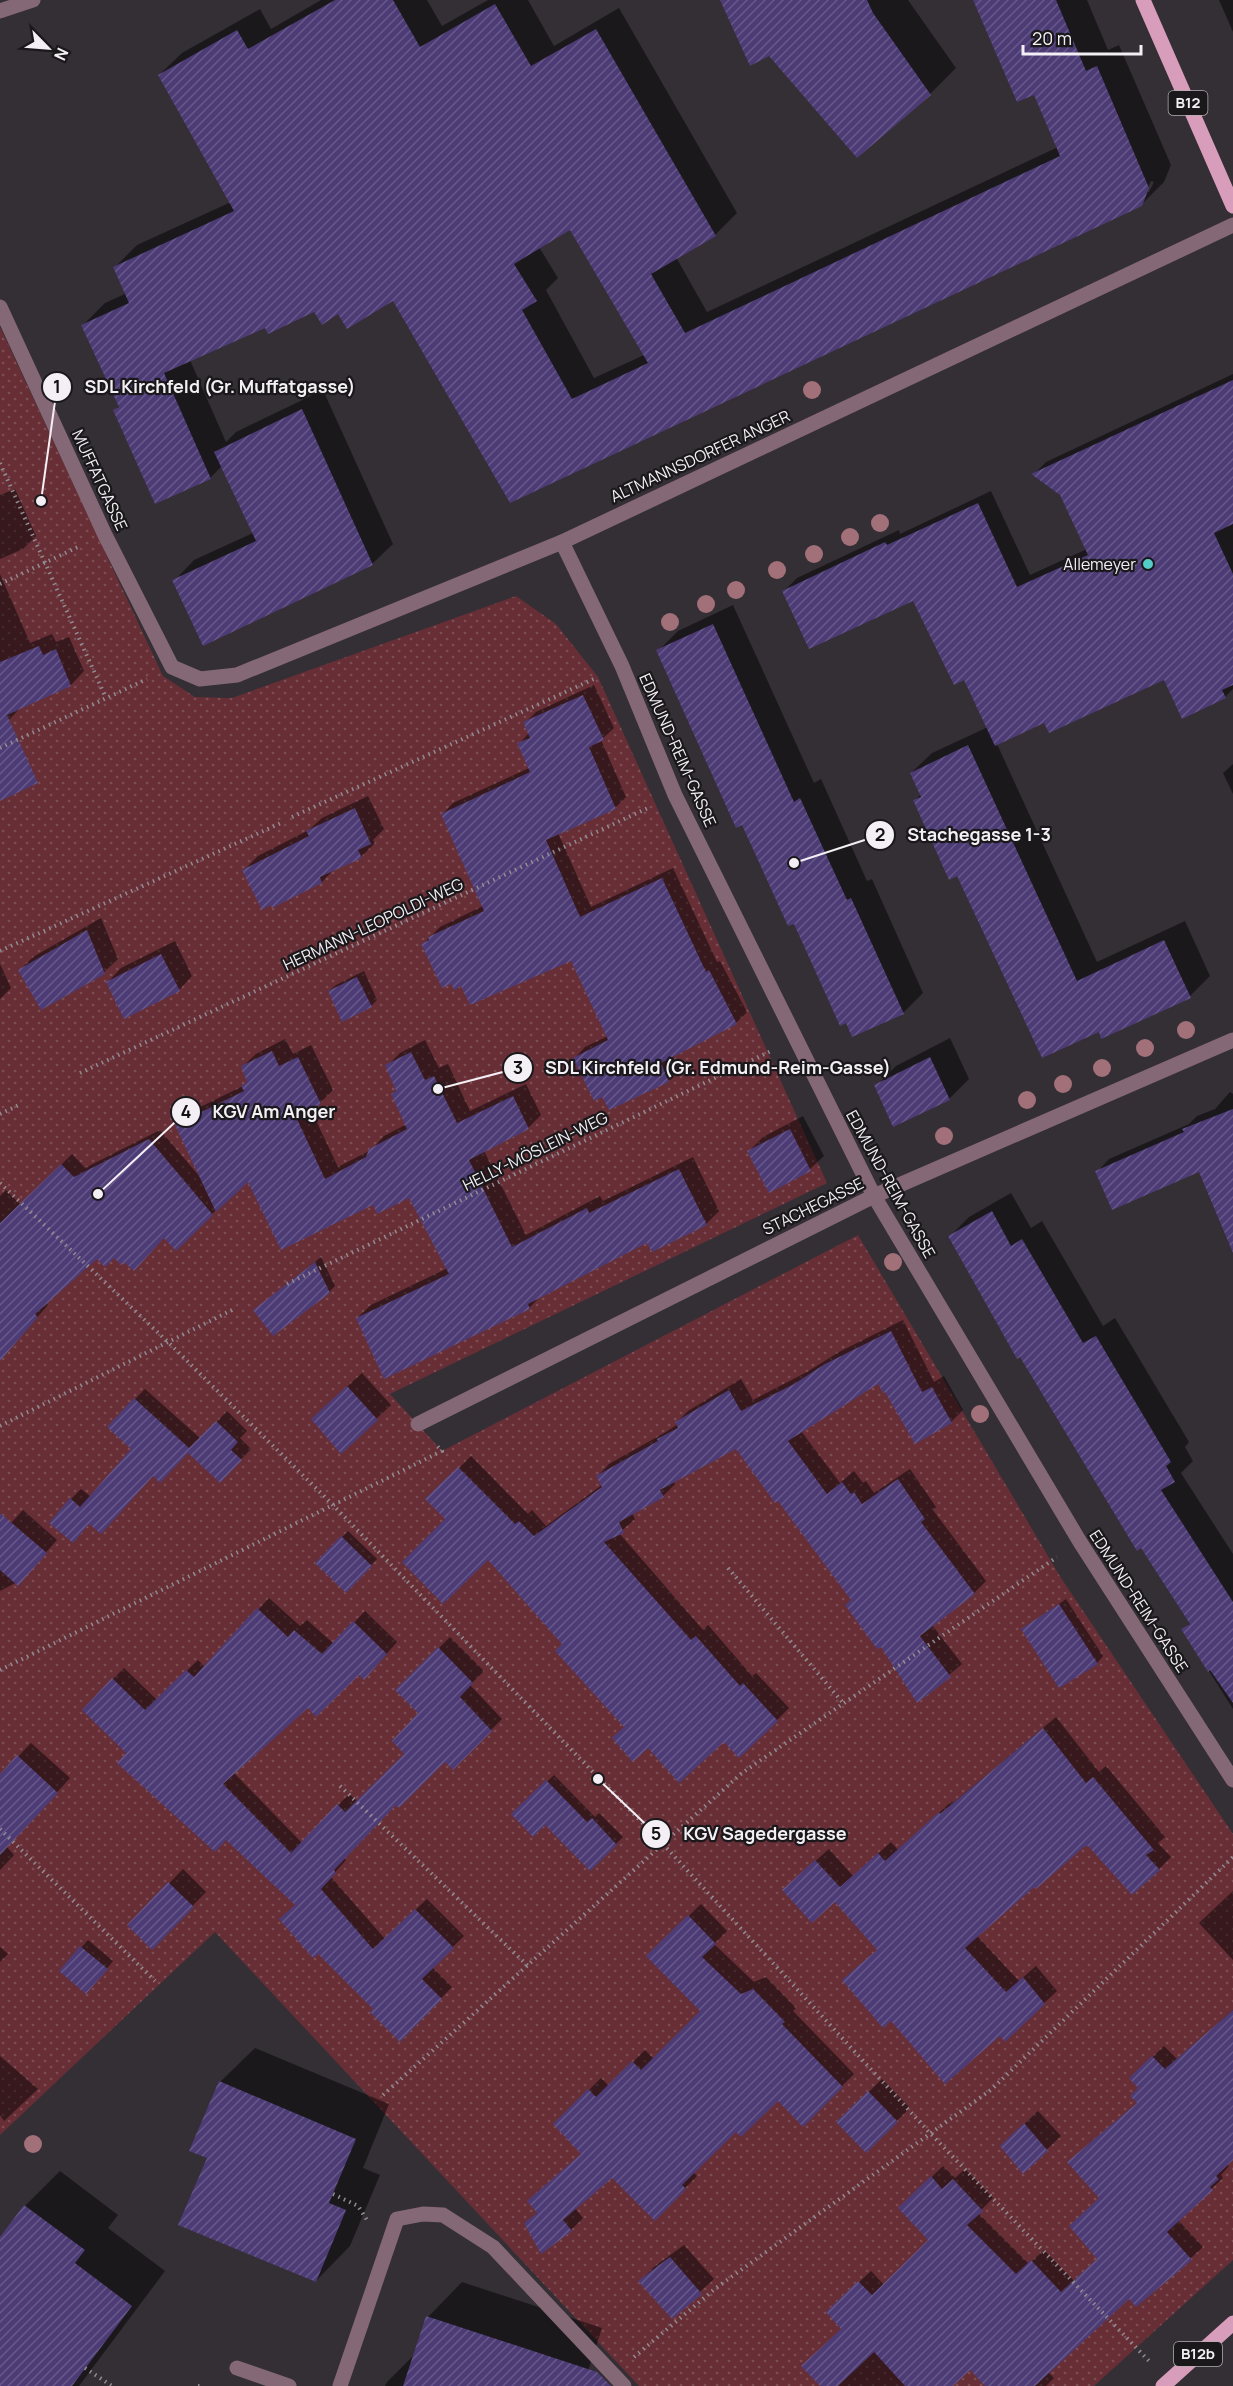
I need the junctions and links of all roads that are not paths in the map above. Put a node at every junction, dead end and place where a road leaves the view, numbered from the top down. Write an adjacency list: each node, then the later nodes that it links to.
1 (33, 0): 3 (street)
2 (1143, 0): 4 (main road, B12)
3 (0, 10)
4 (1233, 207)
5 (1233, 225): 7 (street, ALTMANNSDORFER ANGER)
6 (0, 308): 8 (street, MUFFATGASSE)
7 (562, 542): 8 (street, ALTMANNSDORFER ANGER); 10 (street, EDMUND-REIM-GASSE)
8 (172, 667)
9 (1233, 1040): 10 (street, STACHEGASSE)
10 (874, 1196): 11 (street, STACHEGASSE); 12 (street, EDMUND-REIM-GASSE)
11 (418, 1424)
12 (1233, 1780)
13 (1233, 2323): 15 (main road, B12b)
14 (237, 2368): 16 (street)
15 (1166, 2384)
16 (289, 2386)
17 (340, 2386): 18 (street)
18 (624, 2386)

